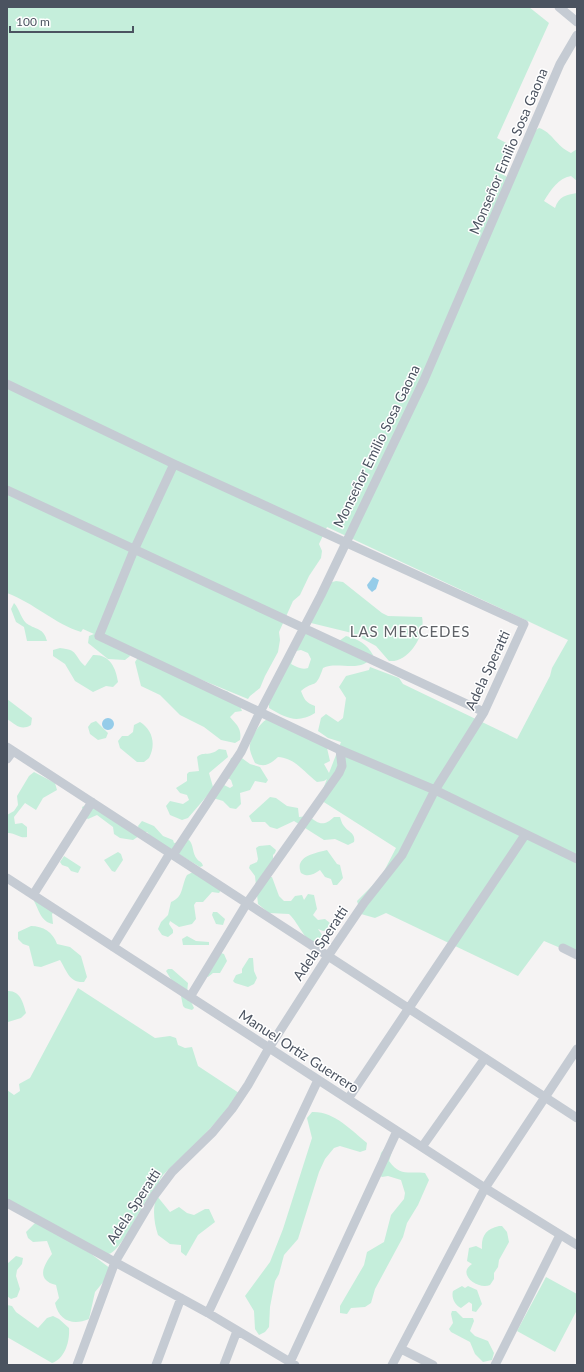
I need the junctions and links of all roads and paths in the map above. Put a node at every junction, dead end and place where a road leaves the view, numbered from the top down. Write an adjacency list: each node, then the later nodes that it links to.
1 (559, 7): 2 (street)
2 (577, 22)
3 (577, 35): 7 (street, Monseñor Emilio Sosa Gaona)
4 (7, 384): 5 (street)
5 (174, 464): 7 (street); 8 (street)
6 (7, 490): 8 (street)
7 (345, 543): 9 (street, Monseñor Emilio Sosa Gaona); 11 (street, Adela Speratti)
8 (134, 550): 9 (street); 10 (street)
9 (305, 628): 10 (street, Monseñor Emilio Sosa Gaona); 11 (street)
10 (260, 712): 13 (street); 18 (street, Monseñor Emilio Sosa Gaona)
11 (484, 712): 15 (street, Adela Speratti)
12 (10, 749): 14 (street); 16 (street)
13 (340, 750): 15 (street); 22 (street)
14 (7, 760)
15 (435, 790): 17 (street); 26 (street, Adela Speratti)
16 (92, 802): 18 (street); 21 (street)
17 (525, 835): 19 (street); 28 (street)
18 (172, 854): 22 (street); 23 (street, Monseñor Emilio Sosa Gaona)
19 (577, 859)
20 (7, 878): 21 (street, Manuel Ortiz Guerrero)
21 (33, 895): 23 (street, Manuel Ortiz Guerrero)
22 (247, 903): 26 (street); 27 (street)
23 (113, 947): 27 (street, Manuel Ortiz Guerrero)
24 (562, 948): 25 (street)
25 (577, 955)
26 (328, 956): 28 (street); 29 (street, Adela Speratti)
27 (190, 997): 29 (street, Manuel Ortiz Guerrero)
28 (409, 1008): 31 (street); 34 (street)
29 (269, 1048): 32 (street, Manuel Ortiz Guerrero); 42 (street, Adela Speratti)
30 (577, 1049): 33 (street)
31 (485, 1058): 33 (street); 37 (street)
32 (318, 1080): 34 (street, Manuel Ortiz Guerrero); 44 (street)
33 (545, 1097): 35 (street); 38 (street)
34 (348, 1099): 36 (street, Manuel Ortiz Guerrero)
35 (577, 1118)
36 (397, 1131): 37 (street, Manuel Ortiz Guerrero); 47 (street)
37 (422, 1147): 38 (street, Manuel Ortiz Guerrero)
38 (485, 1188): 40 (street, Manuel Ortiz Guerrero); 46 (street)
39 (7, 1203): 42 (street)
40 (560, 1235): 41 (street, Manuel Ortiz Guerrero); 53 (street)
41 (577, 1245)
42 (114, 1262): 43 (street); 48 (street, Adela Speratti)
43 (181, 1298): 44 (street); 49 (street)
44 (208, 1313): 45 (street)
45 (237, 1331): 47 (street); 50 (street)
46 (401, 1349): 51 (street); 52 (street)
47 (292, 1364)
48 (76, 1365)
49 (156, 1365)
50 (224, 1365)
51 (392, 1365)
52 (433, 1365)
53 (495, 1365)

